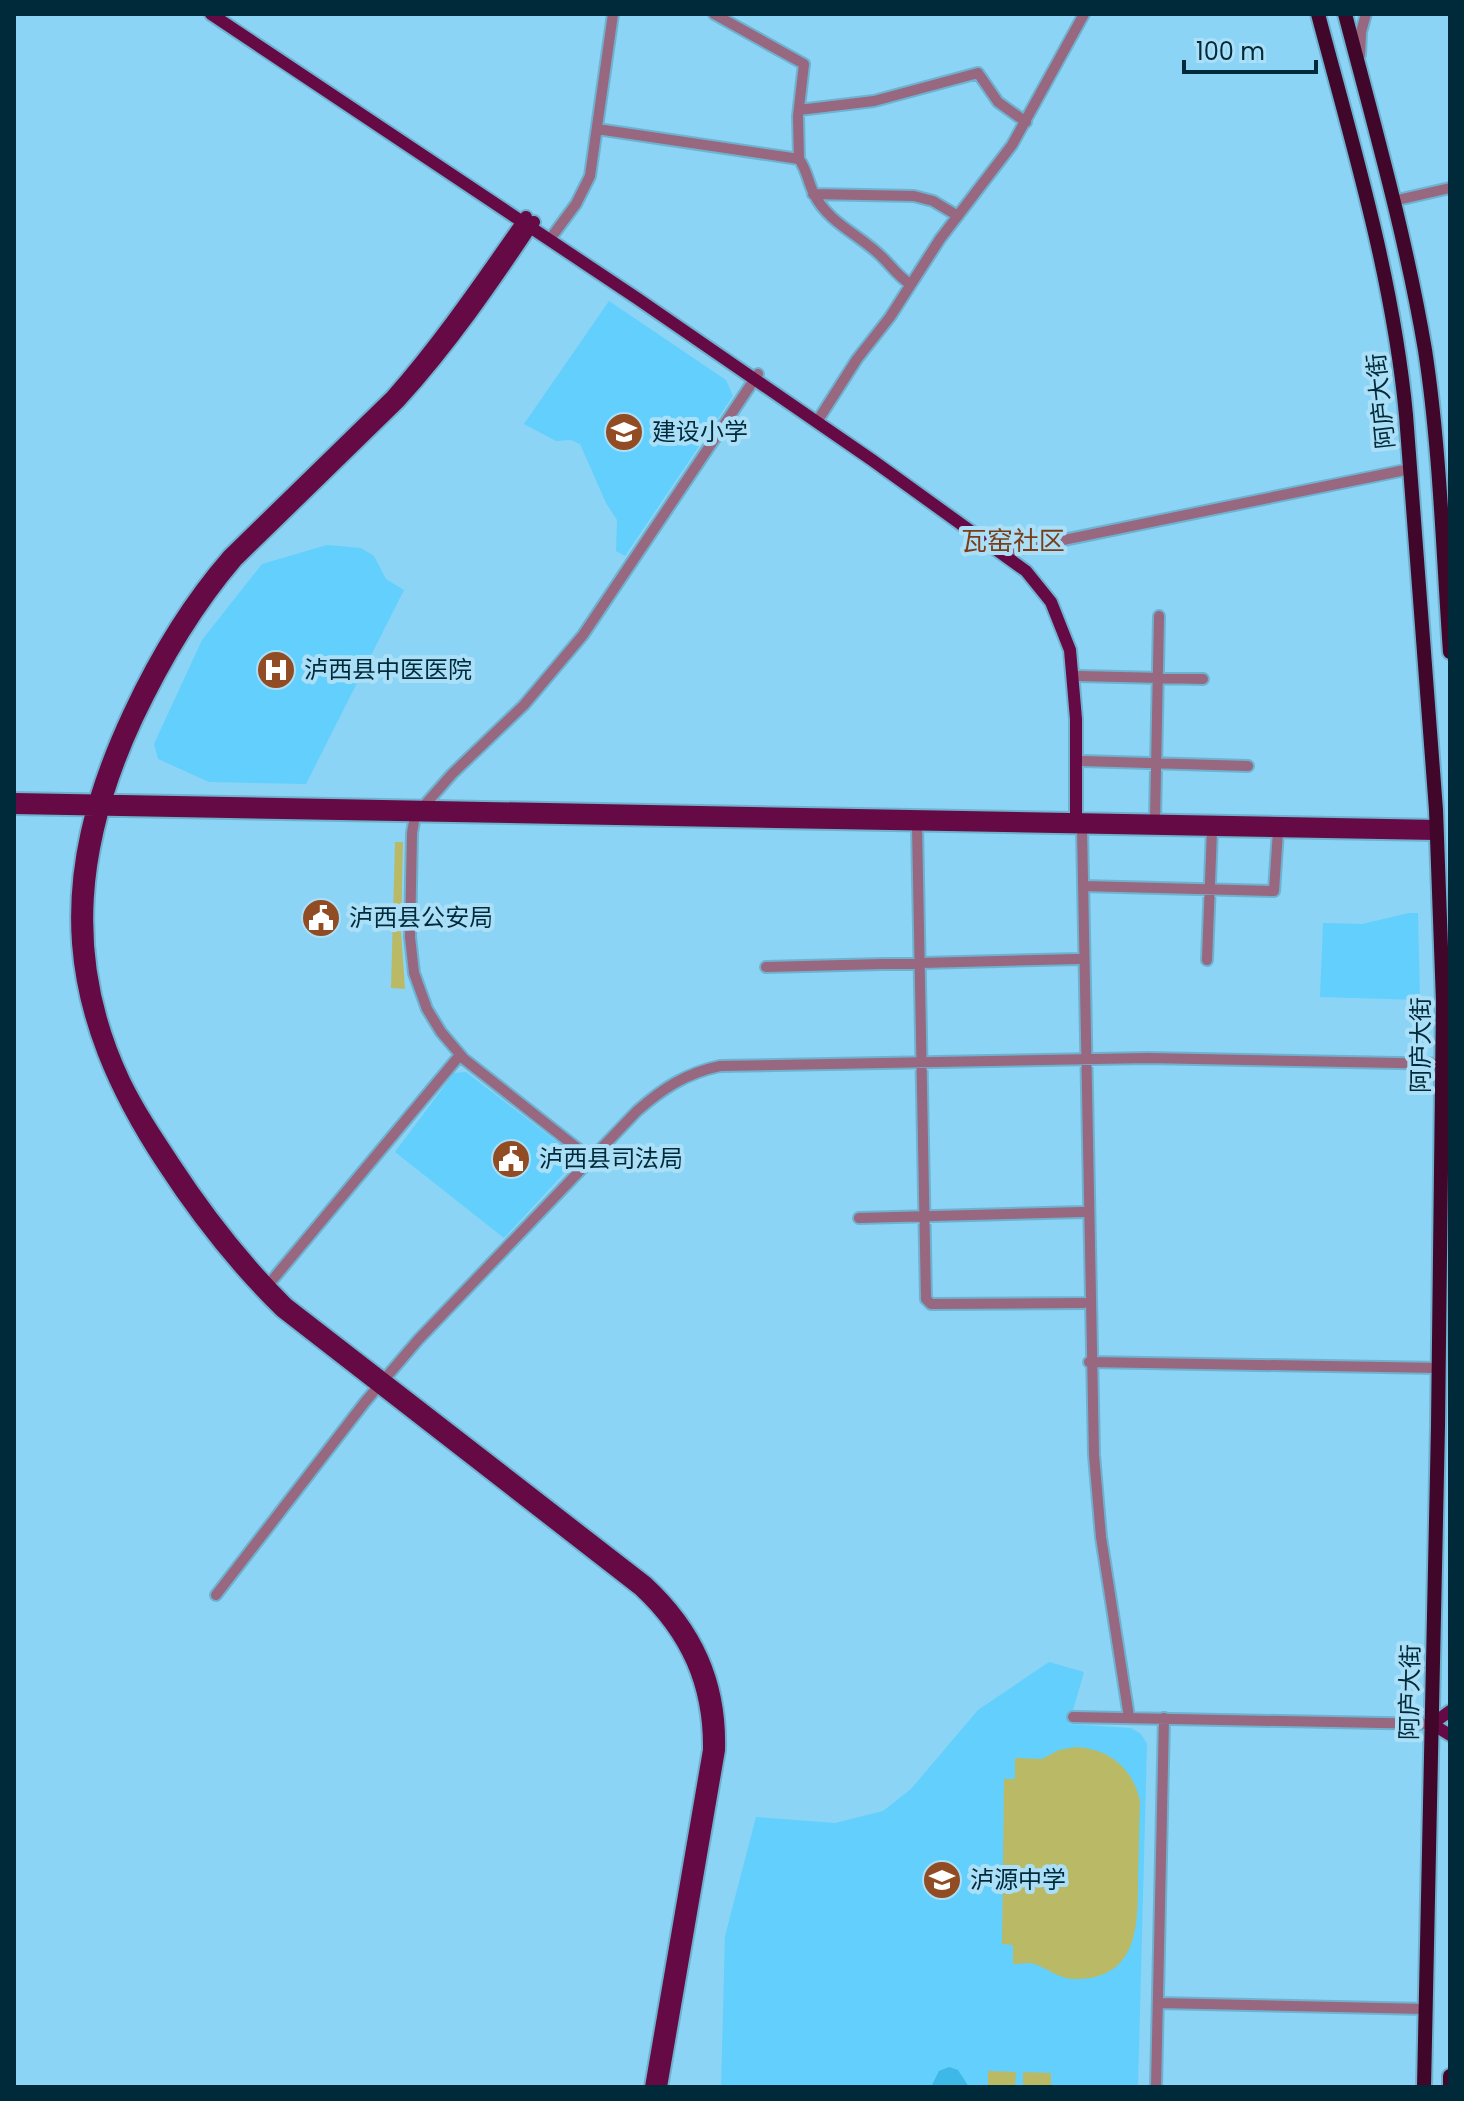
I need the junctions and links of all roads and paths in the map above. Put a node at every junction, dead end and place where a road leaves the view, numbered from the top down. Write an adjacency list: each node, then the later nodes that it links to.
1 (211, 14): 18 (main road)
2 (222, 14): 18 (main road)
3 (613, 14): 12 (street)
4 (714, 14): 10 (street)
5 (1084, 14): 11 (street)
6 (1318, 14): 24 (highway, 阿庐大街)
7 (1345, 14): 9 (highway)
8 (1366, 14): 9 (street)
9 (1360, 73): 16 (highway)
10 (799, 110): 11 (street); 13 (street)
11 (1026, 122): 17 (street)
12 (597, 129): 13 (street); 19 (street)
13 (799, 159): 15 (street)
14 (1450, 188): 16 (street)
15 (813, 194): 17 (street); 20 (street)
16 (1393, 201): 23 (highway)
17 (958, 216): 20 (street)
18 (529, 222): 19 (main road); 21 (main road); 35 (main road)
19 (553, 235): 21 (main road)
20 (910, 284): 22 (street)
21 (756, 376): 22 (main road); 37 (street); 39 (main road)
22 (820, 417): 25 (main road)
23 (1443, 463): 27 (highway)
24 (1410, 469): 25 (street); 42 (highway, 阿庐大街)
25 (1010, 551): 28 (main road)
26 (1159, 616): 29 (street)
27 (1450, 652)
28 (1079, 676): 29 (street); 31 (main road)
29 (1158, 678): 30 (street); 32 (street)
30 (1203, 679)
31 (1082, 761): 32 (street); 39 (main road)
32 (1156, 763): 33 (street); 38 (street)
33 (1248, 766)
34 (14, 799): 35 (main road)
35 (97, 805): 36 (main road); 37 (main road); 58 (main road)
36 (14, 808)
37 (419, 811): 39 (main road); 40 (main road); 50 (street)
38 (1155, 820): 39 (main road); 42 (main road)
39 (1079, 823): 40 (main road); 41 (main road); 44 (street); 46 (street)
40 (917, 825): 48 (street)
41 (1212, 830): 43 (main road); 45 (street)
42 (1437, 830): 43 (main road); 53 (highway, 阿庐大街)
43 (1278, 831): 45 (street)
44 (1083, 886): 45 (street); 51 (street)
45 (1209, 889): 47 (street)
46 (1078, 959): 48 (street); 51 (street)
47 (1207, 960)
48 (919, 963): 49 (street); 52 (street)
49 (766, 967)
50 (460, 1055): 54 (street); 58 (street)
51 (1083, 1059): 52 (street); 53 (street); 55 (street); 60 (street)
52 (920, 1061): 54 (street); 56 (street)
53 (1447, 1064): 61 (highway, 阿庐大街)
54 (591, 1159): 62 (street)
55 (1083, 1212): 56 (street); 59 (street)
56 (924, 1217): 57 (street); 59 (street)
57 (859, 1218)
58 (265, 1289): 62 (main road)
59 (1084, 1303): 60 (street)
60 (1089, 1362): 61 (street); 66 (street)
61 (1439, 1368): 68 (highway, 阿庐大街)
62 (382, 1382): 63 (street); 73 (main road); 74 (main road)
63 (216, 1595)
64 (1450, 1711): 68 (main road)
65 (1073, 1717): 66 (street)
66 (1126, 1717): 67 (street)
67 (1164, 1718): 68 (street); 70 (street)
68 (1432, 1724): 69 (main road); 71 (highway, 阿庐大街)
69 (1450, 1735)
70 (1158, 2003): 71 (street); 75 (street)
71 (1426, 2009): 76 (highway, 阿庐大街)
72 (1450, 2076): 77 (highway)
73 (651, 2087)
74 (661, 2087)
75 (1156, 2087)
76 (1424, 2087)
77 (1450, 2087)

